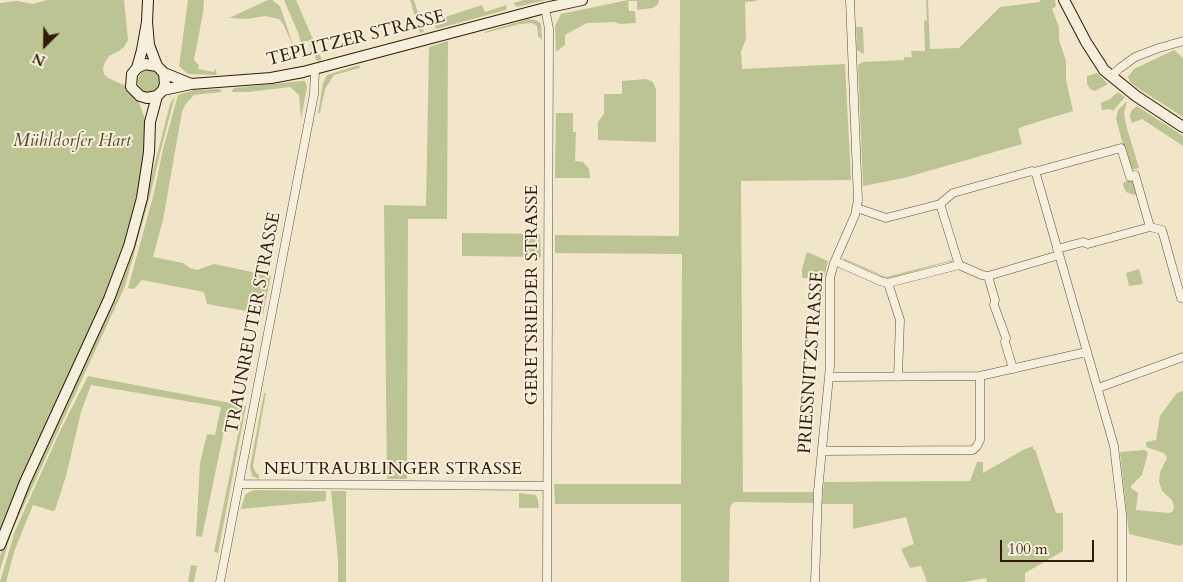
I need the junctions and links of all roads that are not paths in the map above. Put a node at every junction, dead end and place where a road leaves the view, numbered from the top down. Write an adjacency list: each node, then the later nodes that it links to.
1 (148, 0): 6 (main road)
2 (582, 0): 5 (main road, TEPLITZER STRASSE)
3 (850, 0): 19 (street, PRIESSNITZSTRASSE)
4 (1064, 0): 11 (main road)
5 (545, 8): 9 (main road, TEPLITZER STRASSE); 36 (street, GERETSRIEDER STRASSE)
6 (147, 22): 8 (main road); 10 (main road)
7 (1183, 41): 11 (street)
8 (137, 68): 10 (main road); 14 (main road)
9 (315, 69): 12 (main road, TEPLITZER STRASSE); 35 (street, TRAUNREUTER STRASSE)
10 (161, 70): 12 (main road, TEPLITZER STRASSE); 13 (main road)
11 (1111, 76): 16 (main road)
12 (195, 84): 13 (main road, TEPLITZER STRASSE)
13 (160, 93): 14 (main road); 15 (main road)
14 (140, 96): 15 (main road)
15 (150, 122): 37 (main road)
16 (1183, 127)
17 (1033, 171): 18 (street); 20 (street); 21 (street)
18 (940, 204): 19 (street); 23 (street)
19 (856, 208): 22 (street, PRIESSNITZSTRASSE)
20 (1150, 227): 21 (street); 26 (street)
21 (1058, 252): 24 (street); 27 (street)
22 (835, 261): 25 (street); 31 (street, PRIESSNITZSTRASSE)
23 (959, 264): 24 (street); 25 (street)
24 (988, 276): 29 (street)
25 (888, 282): 32 (street)
26 (1181, 298)
27 (1086, 354): 29 (street); 33 (street)
28 (1183, 356): 33 (street)
29 (1013, 369): 30 (street)
30 (980, 376): 32 (street); 34 (street)
31 (829, 377): 32 (street); 34 (street, PRIESSNITZSTRASSE)
32 (898, 377)
33 (1098, 388): 41 (street)
34 (822, 451): 40 (street, PRIESSNITZSTRASSE)
35 (239, 484): 36 (street, NEUTRAUBLINGER STRASSE); 38 (street, TRAUNREUTER STRASSE)
36 (547, 486): 39 (street, GERETSRIEDER STRASSE)
37 (0, 545)
38 (220, 582)
39 (547, 582)
40 (815, 582)
41 (1122, 582)

